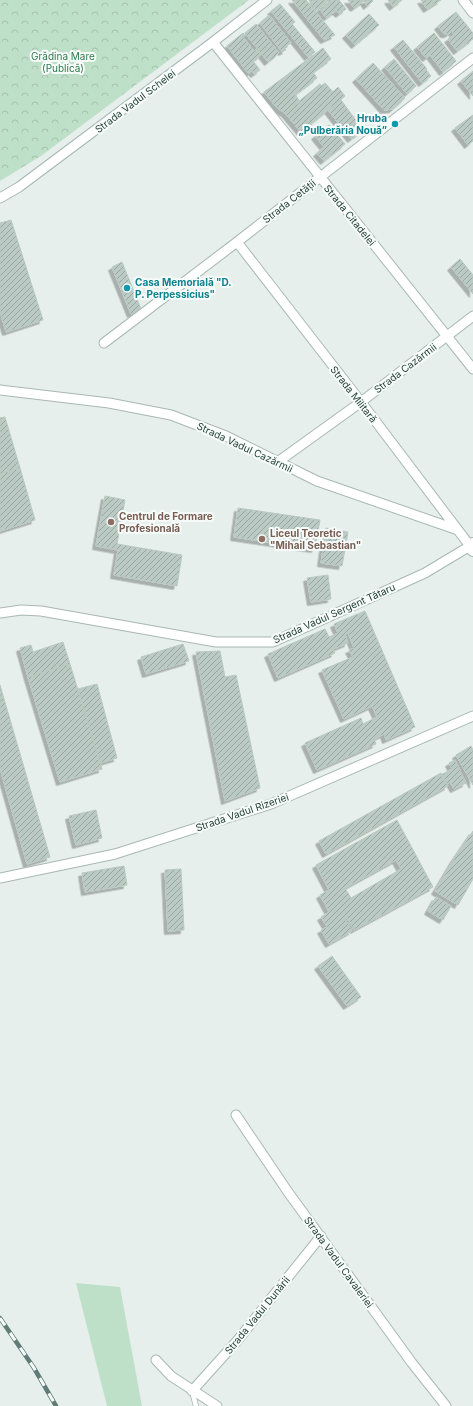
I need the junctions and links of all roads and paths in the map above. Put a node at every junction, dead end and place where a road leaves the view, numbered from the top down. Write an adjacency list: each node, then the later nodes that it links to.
1 (267, 0): 4 (street, Strada Vadul Schelei)
2 (463, 0): 3 (street)
3 (473, 13)
4 (213, 42): 6 (street, Strada Citadelei); 7 (street, Strada Vadul Schelei)
5 (473, 58): 6 (street, Strada Cetății)
6 (320, 177): 8 (street, Strada Cetății); 10 (street, Strada Citadelei)
7 (0, 198)
8 (237, 242): 11 (street, Strada Cetății); 14 (street, Strada Militară)
9 (473, 316): 10 (street, Strada Cazărmii)
10 (447, 336): 12 (street, Strada Citadelei); 14 (street, Strada Cazărmii)
11 (104, 343)
12 (473, 369)
13 (0, 390): 15 (street, Strada Vadul Cazărmii)
14 (361, 402): 15 (street, Strada Cazărmii); 16 (street, Strada Militară)
15 (278, 461): 16 (street, Strada Vadul Cazărmii)
16 (458, 530): 17 (street, Strada Militară)
17 (472, 547): 18 (street, Strada Vadul Sergent Tătaru)
18 (0, 613)
19 (473, 716): 20 (street, Strada Vadul Rizeriei)
20 (0, 878)
21 (236, 1115): 22 (street, Strada Vadul Cavaleriei)
22 (321, 1236): 24 (street, Strada Vadul Dunării); 27 (street, Strada Vadul Cavaleriei)
23 (156, 1360): 24 (street)
24 (192, 1391): 25 (lane); 26 (street)
25 (196, 1406)
26 (217, 1406)
27 (446, 1406)

